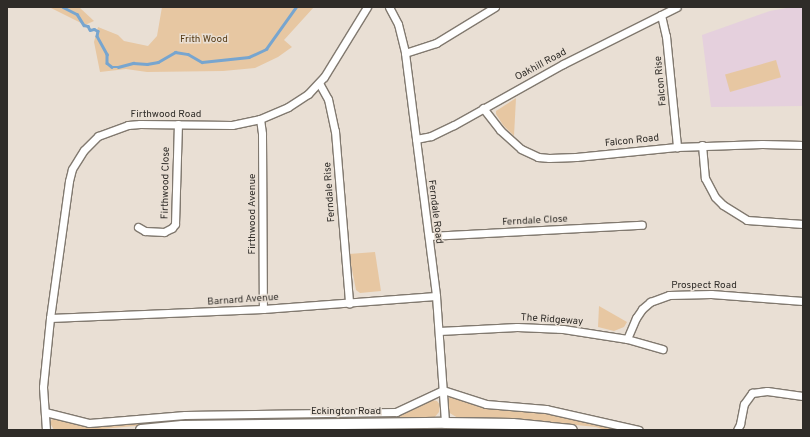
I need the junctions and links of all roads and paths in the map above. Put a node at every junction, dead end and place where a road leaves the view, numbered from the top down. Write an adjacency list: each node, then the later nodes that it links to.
1 (367, 7): 7 (street, Firthwood Road)
2 (390, 7): 6 (street, Ferndale Road)
3 (495, 7): 6 (street)
4 (677, 7): 5 (street, Oakhill Road)
5 (661, 15): 8 (street, Oakhill Road); 14 (street, Falcon Rise)
6 (405, 52): 11 (street, Ferndale Road)
7 (319, 83): 9 (street, Firthwood Road); 21 (street, Ferndale Rise)
8 (483, 108): 11 (street, Oakhill Road); 14 (street, Falcon Road)
9 (260, 119): 10 (street, Firthwood Road); 22 (street, Firthwood Avenue)
10 (178, 124): 17 (street, Firthwood Close); 23 (street, Firthwood Road)
11 (416, 139): 18 (street, Ferndale Road)
12 (803, 145): 13 (street, Falcon Road)
13 (702, 146): 14 (street, Falcon Road); 15 (street)
14 (677, 147)
15 (803, 224)
16 (642, 225): 18 (street, Ferndale Close)
17 (138, 227)
18 (428, 236): 19 (street, Ferndale Road)
19 (436, 296): 21 (street, Barnard Avenue); 24 (street, Ferndale Road)
20 (803, 301): 25 (street, Prospect Road)
21 (349, 303): 22 (street, Barnard Avenue)
22 (263, 309): 23 (street, Barnard Avenue)
23 (50, 318): 29 (street, Firthwood Road)
24 (439, 331): 25 (street, The Ridgeway); 27 (street, Ferndale Road)
25 (627, 339): 26 (street, The Ridgeway)
26 (663, 349)
27 (443, 390): 29 (street, Eckington Road); 30 (street, Ferndale Road); 34 (street)
28 (803, 396): 35 (street)
29 (45, 412): 31 (street, Firthwood Road)
30 (445, 423): 32 (main road, Eckington Road); 33 (main road, Eckington Road)
31 (46, 430)
32 (141, 430)
33 (572, 430)
34 (639, 430)
35 (737, 430)

